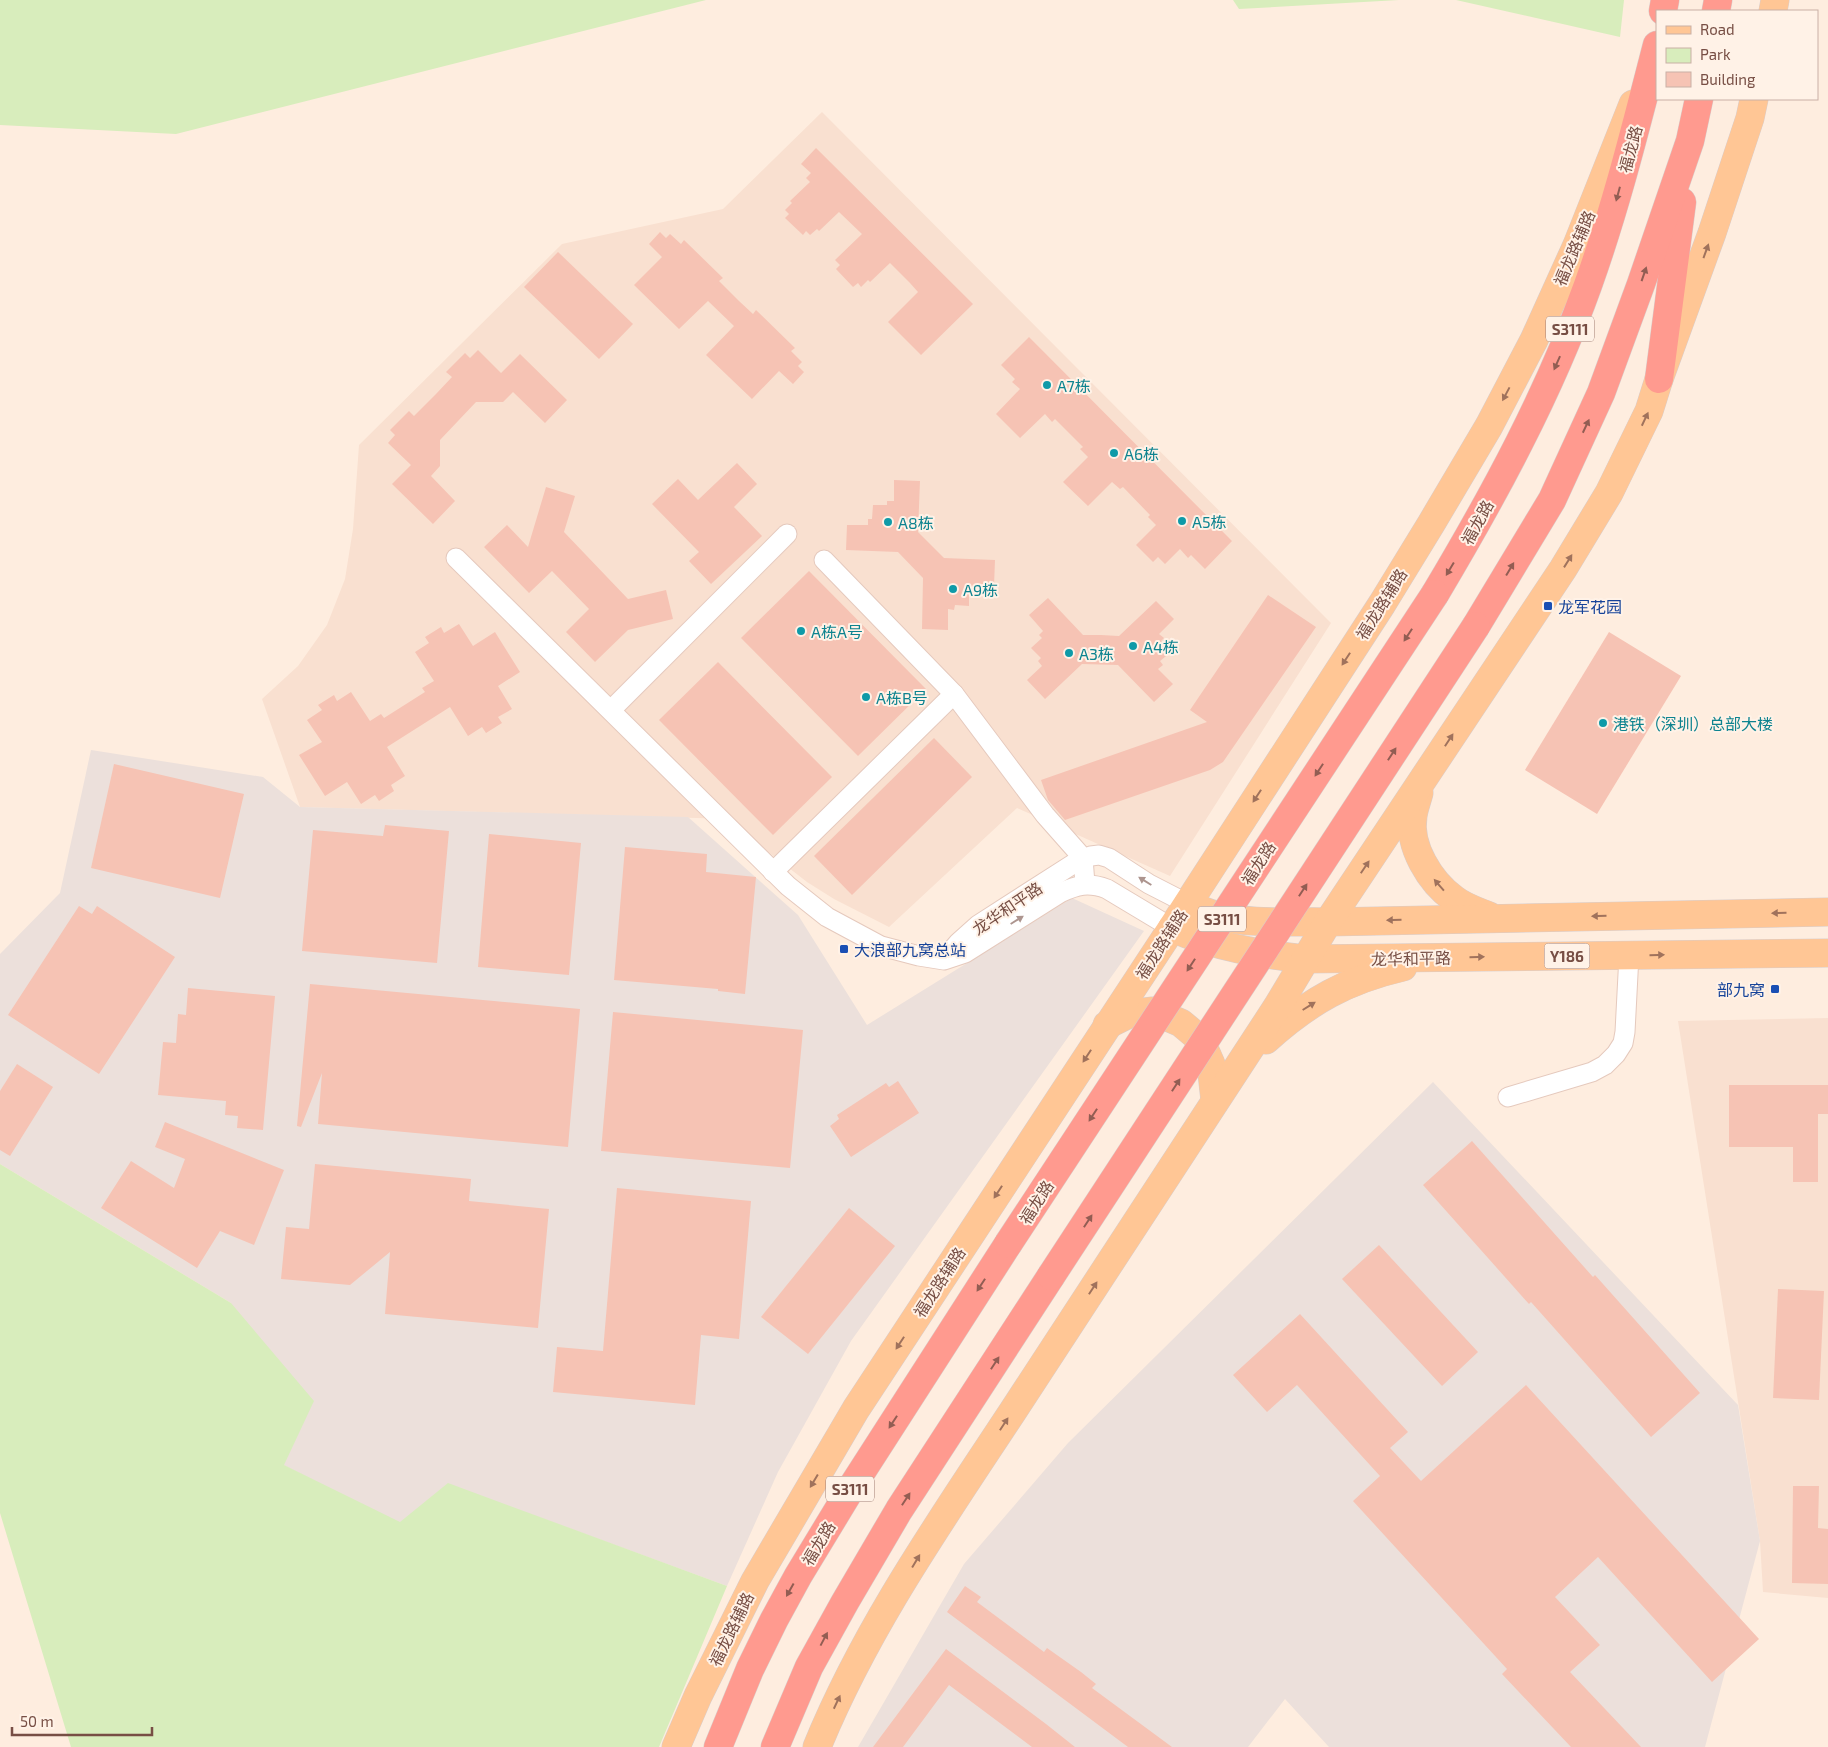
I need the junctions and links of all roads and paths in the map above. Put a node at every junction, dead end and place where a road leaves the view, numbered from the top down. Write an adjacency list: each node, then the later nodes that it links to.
1 (1656, 48): 16 (main road, 福龙路辅路, one-way to 16)
2 (1656, 49): 31 (highway, 福龙路 / S3111, one-way to 31, bridge)
3 (1699, 100): 5 (highway)
4 (1754, 100): 6 (main road, one-way to 4)
5 (1690, 141): 6 (highway); 32 (highway, one-way to 5, bridge)
6 (1659, 379): 12 (main road, one-way to 6)
7 (787, 534): 11 (street)
8 (456, 558): 11 (street)
9 (824, 560): 10 (street)
10 (954, 694): 13 (street); 14 (street)
11 (611, 710): 14 (street)
12 (1422, 781): 18 (main road, one-way to 12); 19 (main road, one-way to 12)
13 (1083, 858): 15 (street); 16 (street, one-way to 13); 25 (street, 龙华和平路)
14 (773, 872): 25 (street)
15 (1085, 884): 20 (street, 龙华和平路); 25 (street, 龙华和平路, one-way to 15)
16 (1188, 904): 19 (main road); 20 (main road, 福龙路辅路)
17 (1828, 912): 18 (main road, one-way to 18)
18 (1495, 918): 19 (main road, one-way to 19)
19 (1328, 922): 24 (main road)
20 (1172, 928): 24 (main road, 龙华和平路 / Y186); 26 (main road, 福龙路辅路)
21 (1828, 953): 22 (main road, 龙华和平路 / Y186, one-way to 21)
22 (1629, 955): 23 (main road, 龙华和平路 / Y186, one-way to 22); 28 (street)
23 (1446, 957): 24 (main road, 龙华和平路 / Y186); 27 (main road, one-way to 23)
24 (1306, 959): 27 (main road)
25 (944, 960)
26 (1107, 1025): 29 (main road); 30 (main road, 福龙路辅路, one-way to 30)
27 (1234, 1073): 29 (main road)
28 (1508, 1097)
29 (1215, 1101): 33 (main road, one-way to 29)
30 (676, 1747)
31 (718, 1747)
32 (775, 1747)
33 (817, 1747)

